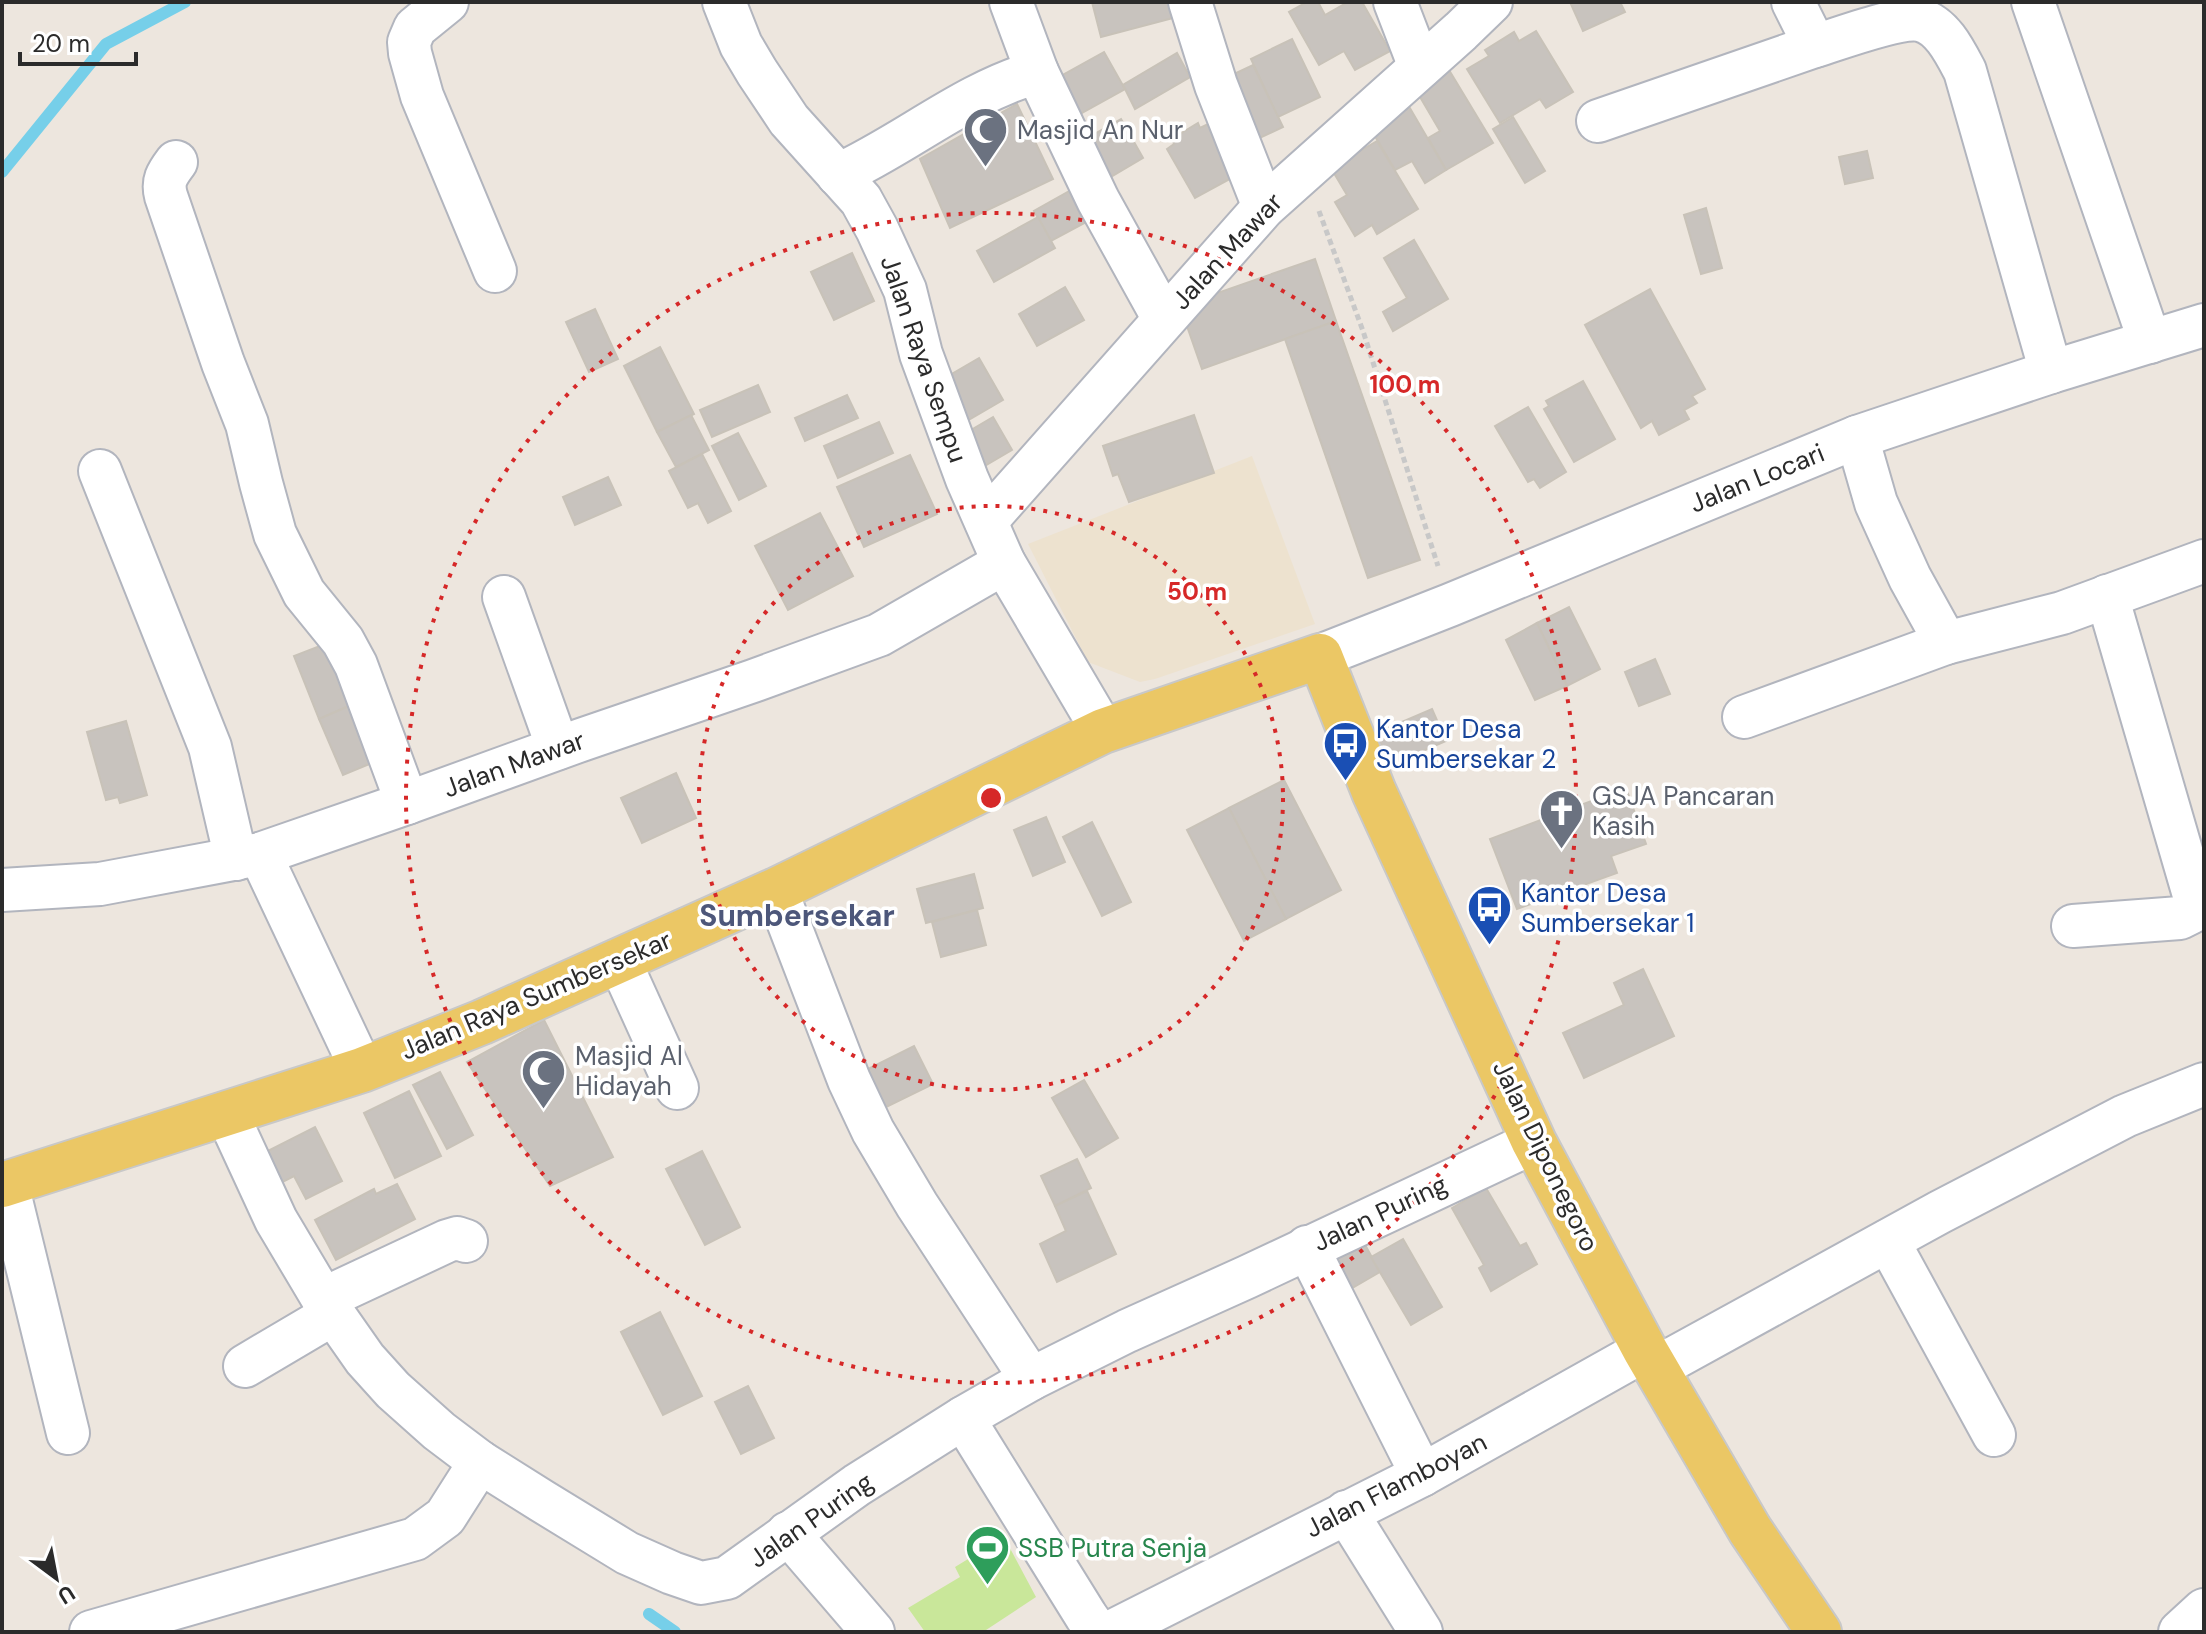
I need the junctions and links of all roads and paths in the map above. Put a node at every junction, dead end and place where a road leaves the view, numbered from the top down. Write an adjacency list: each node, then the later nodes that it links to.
1 (447, 2): 17 (street)
2 (724, 2): 15 (street, Jalan Raya Sempu)
3 (1011, 2): 11 (street)
4 (1190, 2): 16 (street)
5 (1395, 2): 10 (street)
6 (1491, 2): 10 (street, Jalan Mawar)
7 (1793, 2): 9 (street)
8 (2033, 2): 20 (street)
9 (1815, 46): 12 (street); 21 (street)
10 (1420, 67): 14 (street, Jalan Mawar)
11 (1037, 72): 15 (street); 18 (street)
12 (1598, 121)
13 (176, 162): 35 (street)
14 (1304, 172): 16 (street, Jalan Mawar); 29 (path)
15 (838, 175): 24 (street, Jalan Raya Sempu)
16 (1264, 207): 18 (street, Jalan Mawar)
17 (495, 271)
18 (1164, 319): 24 (street, Jalan Mawar)
19 (2204, 325): 20 (street, Jalan Locari)
20 (2150, 342): 21 (street, Jalan Locari)
21 (2051, 372): 22 (street, Jalan Locari)
22 (1857, 437): 29 (street, Jalan Locari); 30 (street)
23 (100, 471): 36 (street)
24 (986, 521): 26 (street, Jalan Raya Sempu)
25 (2204, 561): 27 (street)
26 (1004, 563): 33 (street, Jalan Raya Sempu); 34 (street, Jalan Mawar)
27 (2107, 596): 30 (street); 39 (street)
28 (504, 597): 34 (street)
29 (1450, 605): 31 (street, Jalan Locari)
30 (1946, 643): 32 (street)
31 (1320, 656): 33 (main road, Jalan Raya Sumbersekar); 45 (main road, Jalan Diponegoro)
32 (1744, 717)
33 (1103, 731): 38 (main road, Jalan Raya Sumbersekar)
34 (558, 748): 35 (street, Jalan Mawar)
35 (407, 803): 36 (street, Jalan Mawar)
36 (248, 856): 37 (street, Jalan Mawar); 41 (street)
37 (2, 890)
38 (776, 890): 40 (main road, Jalan Raya Sumbersekar); 53 (street)
39 (2073, 926)
40 (619, 960): 41 (main road, Jalan Raya Sumbersekar); 43 (street)
41 (362, 1070): 44 (main road, Jalan Raya Sumbersekar)
42 (2204, 1084): 48 (street, Jalan Flamboyan)
43 (677, 1088)
44 (227, 1114): 46 (main road, Jalan Raya Sumbersekar); 50 (street, Jalan Puring)
45 (1534, 1142): 49 (street, Jalan Puring); 51 (main road, Jalan Diponegoro)
46 (5, 1185): 55 (street)
47 (466, 1241): 50 (street)
48 (1888, 1241): 51 (street, Jalan Flamboyan); 56 (street)
49 (1307, 1247): 53 (street, Jalan Puring); 58 (street)
50 (328, 1307): 52 (street); 57 (street, Jalan Puring)
51 (1651, 1359): 58 (street, Jalan Flamboyan); 67 (main road, Jalan Diponegoro)
52 (245, 1366)
53 (1031, 1379): 54 (street, Jalan Puring)
54 (963, 1418): 60 (street, Jalan Puring); 65 (street)
55 (68, 1433)
56 (1994, 1435)
57 (480, 1462): 60 (street, Jalan Puring); 63 (street)
58 (1422, 1475): 59 (street, Jalan Flamboyan)
59 (1346, 1512): 62 (street, Jalan Flamboyan); 66 (street)
60 (788, 1533): 64 (street)
61 (2204, 1610): 68 (street)
62 (1127, 1624)
63 (91, 1632)
64 (873, 1632)
65 (1101, 1632)
66 (1421, 1632)
67 (1819, 1632)
68 (2180, 1632)

